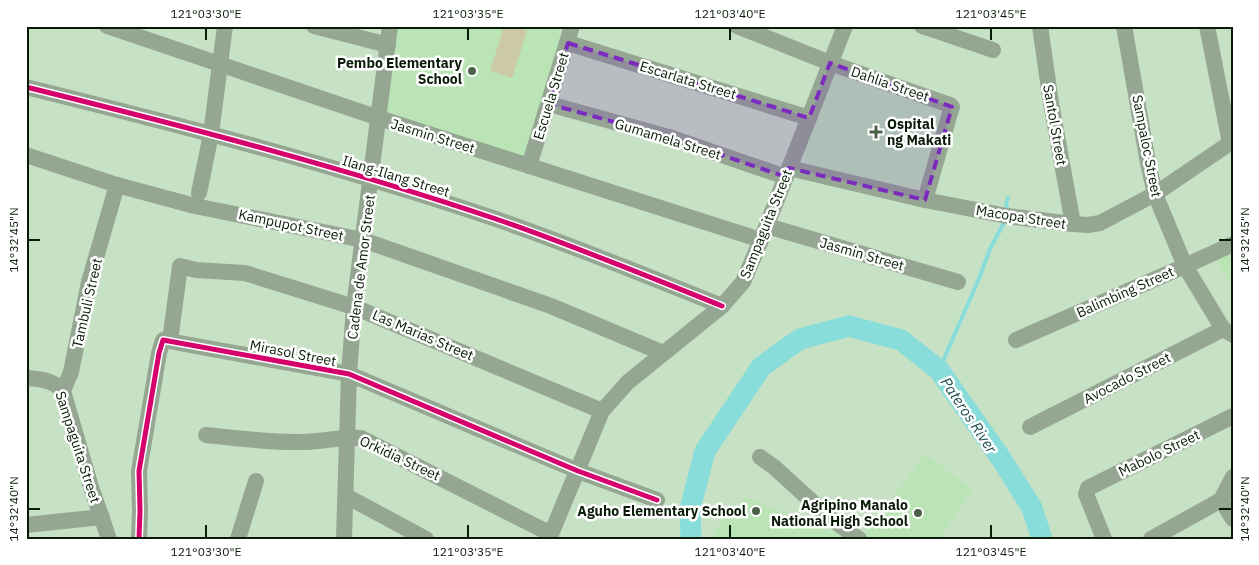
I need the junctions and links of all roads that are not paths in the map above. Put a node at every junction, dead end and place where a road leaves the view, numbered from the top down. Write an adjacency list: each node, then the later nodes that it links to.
1 (107, 26): 16 (street, Jasmin Street)
2 (225, 26): 16 (street)
3 (314, 26): 13 (street)
4 (390, 26): 13 (street, Cadena de Amor Street)
5 (572, 26): 12 (street, Escuela Street)
6 (737, 26): 15 (street, Dahlia Street)
7 (845, 26): 15 (street, Sampaguita Street)
8 (922, 26): 14 (street)
9 (1040, 26): 31 (street, Santol Street)
10 (1124, 26): 29 (street, Sampaloc Street)
11 (1207, 26): 22 (street)
12 (568, 42): 18 (street, Escuela Street); 20 (street, Escarlata Street)
13 (388, 45): 19 (street, Cadena de Amor Street)
14 (993, 50)
15 (830, 63): 20 (street, Sampaguita Street); 30 (street, Dahlia Street)
16 (220, 64): 19 (street, Jasmin Street); 21 (street)
17 (26, 87): 21 (street, Ilang-Ilang Street)
18 (549, 104): 24 (street, Escuela Street); 25 (street, Gumamela Street)
19 (379, 118): 24 (street, Jasmin Street); 26 (street, Cadena de Amor Street)
20 (809, 118): 25 (street, Sampaguita Street)
21 (210, 134): 26 (street, Ilang-Ilang Street); 28 (street)
22 (1231, 142): 29 (street, Macopa Street)
23 (26, 155): 27 (street, Kampupot Street)
24 (529, 166): 32 (street, Jasmin Street)
25 (788, 173): 30 (street, Macopa Street); 32 (street, Sampaguita Street)
26 (371, 180): 33 (street, Cadena de Amor Street); 37 (street, Ilang-Ilang Street)
27 (117, 185): 33 (street, Kampupot Street); 45 (street, Tambuli Street)
28 (199, 193)
29 (1155, 194): 31 (street, Macopa Street); 35 (street, Sampaloc Street)
30 (924, 200): 31 (street, Macopa Street)
31 (1073, 224)
32 (764, 233): 36 (street, Jasmin Street); 37 (street, Sampaguita Street)
33 (363, 240): 38 (street, Cadena de Amor Street); 42 (street, Kampupot Street)
34 (1233, 244): 35 (street, Balimbing Street)
35 (1185, 266): 39 (street, Sampaloc Street); 40 (street, Balimbing Street)
36 (958, 282)
37 (722, 306): 42 (street, Sampaguita Street)
38 (354, 307): 41 (street, Las Marias Street); 43 (street, Cadena de Amor Street); 46 (street, Las Marias Street)
39 (1228, 332): 48 (street, Avocado Street)
40 (1016, 340)
41 (170, 341): 43 (street, Mirasol Street); 63 (street)
42 (663, 353): 46 (street, Sampaguita Street)
43 (349, 374): 50 (street, Cadena de Amor Street); 52 (street, Mirasol Street)
44 (26, 378): 45 (street, Sampaguita Street)
45 (63, 391): 58 (street, Sampaguita Street)
46 (602, 411): 52 (street, Sampaguita Street)
47 (1233, 416): 68 (street, Mabolo Street)
48 (1030, 426)
49 (206, 435): 50 (street, Orkidia Street)
50 (346, 436): 55 (street, Cadena de Amor Street); 61 (street, Orkidia Street)
51 (760, 457): 67 (street)
52 (578, 471): 56 (street, Mirasol Street); 61 (street, Sampaguita Street)
53 (1233, 477): 57 (street)
54 (256, 481): 64 (street)
55 (346, 496): 65 (street, Cadena de Amor Street); 66 (street)
56 (657, 500)
57 (1221, 500): 59 (street); 69 (street)
58 (102, 517): 60 (street); 62 (street, Sampaguita Street)
59 (1233, 519)
60 (26, 525)
61 (550, 537)
62 (109, 539)
63 (140, 539)
64 (238, 539)
65 (344, 539)
66 (426, 539)
67 (859, 539)
68 (1104, 539)
69 (1151, 539)

